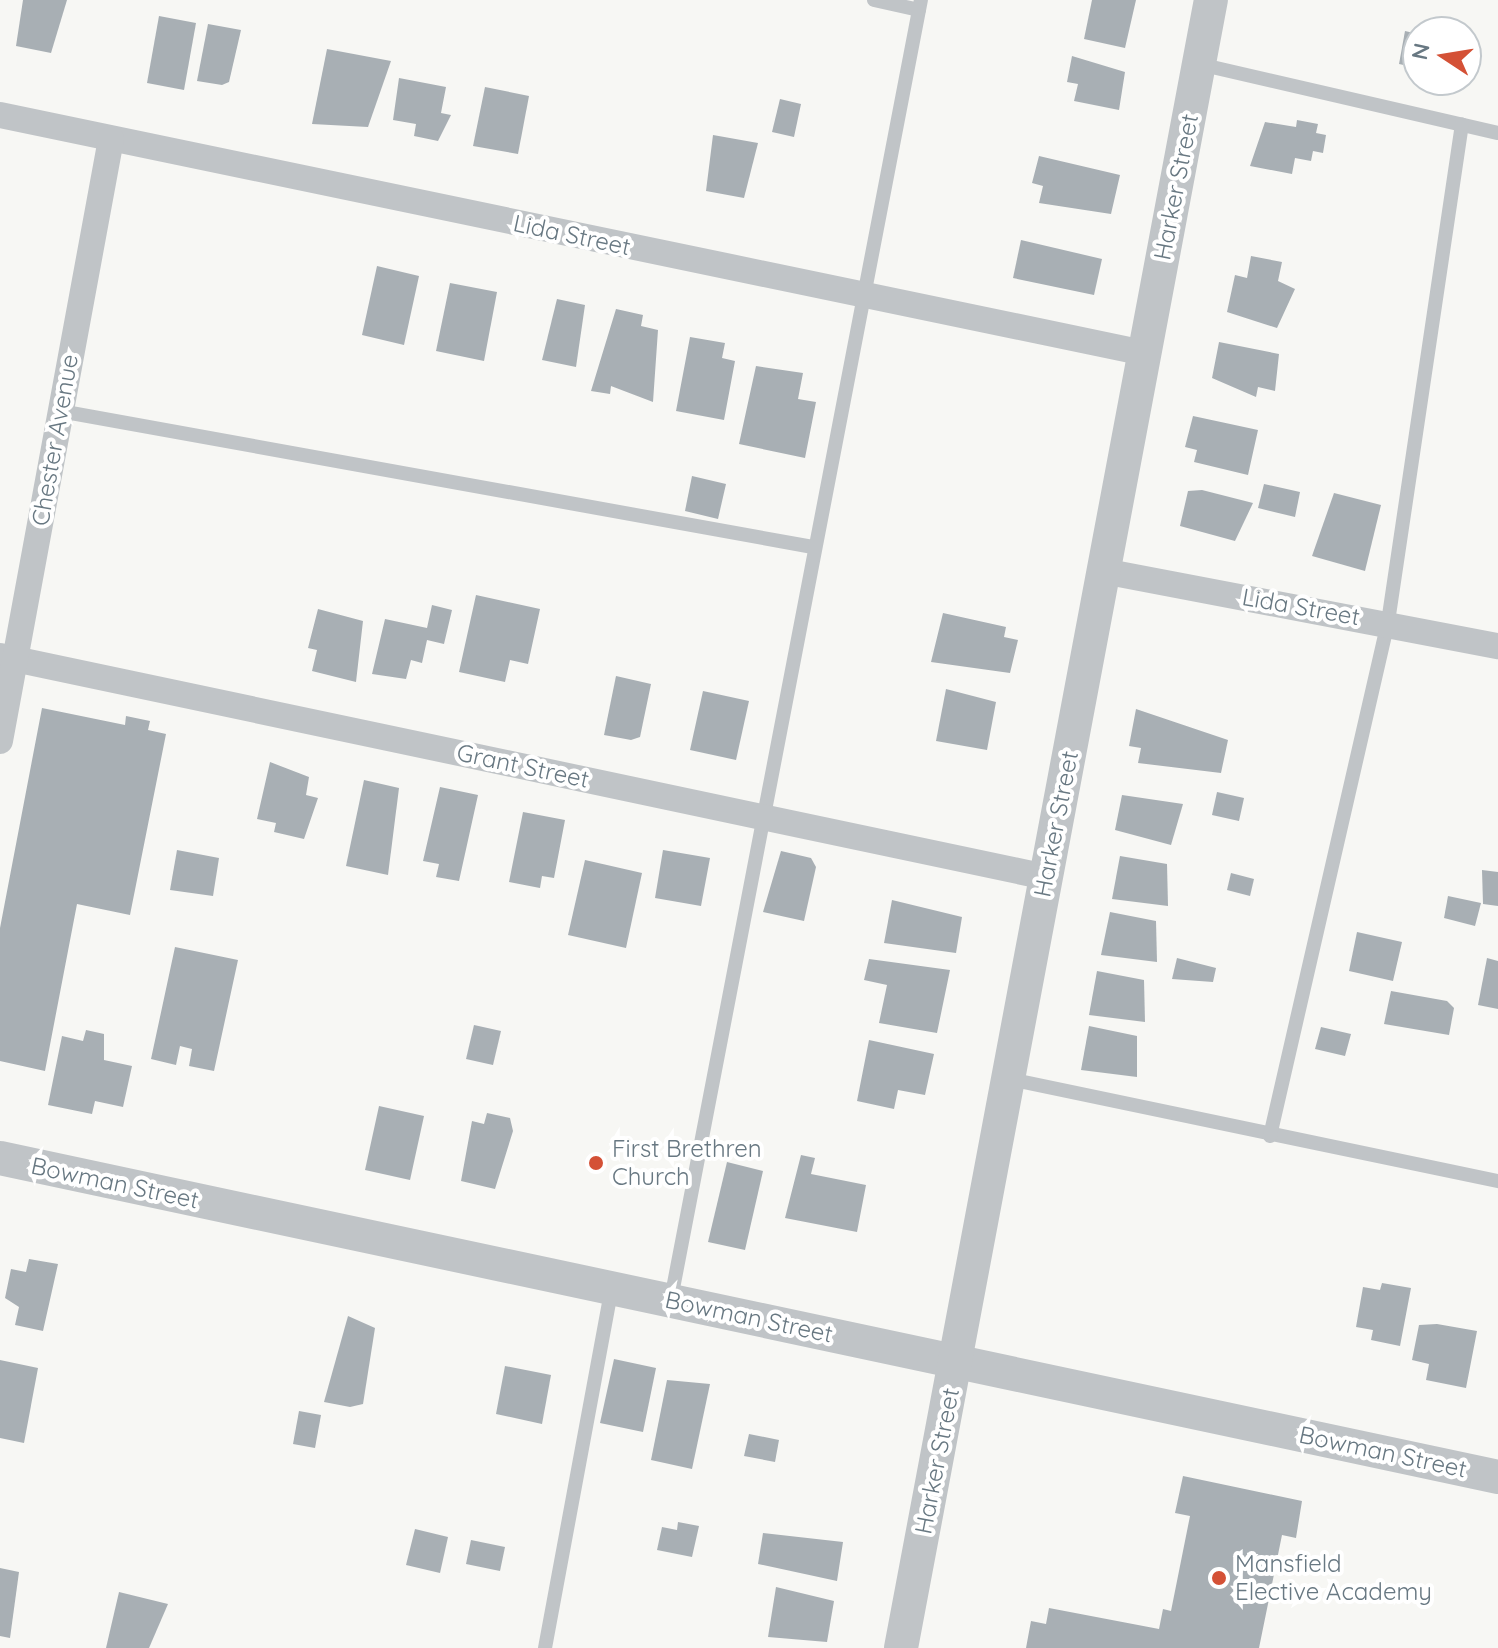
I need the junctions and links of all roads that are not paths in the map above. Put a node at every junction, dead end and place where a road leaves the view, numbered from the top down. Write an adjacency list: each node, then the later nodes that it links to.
1 (874, 0): 3 (lane)
2 (1211, 0): 4 (street, Harker Street)
3 (920, 5): 9 (lane)
4 (1199, 64): 6 (lane); 10 (street, Harker Street)
5 (0, 115): 8 (street, Lida Street)
6 (1462, 124): 7 (lane); 14 (lane)
7 (1498, 133)
8 (111, 139): 9 (street, Lida Street); 11 (street, Chester Avenue)
9 (859, 296): 10 (street, Lida Street); 12 (lane)
10 (1144, 353): 13 (street, Harker Street)
11 (60, 411): 12 (lane); 16 (street, Chester Avenue)
12 (813, 547): 18 (lane)
13 (1103, 571): 14 (street, Lida Street); 19 (street, Harker Street)
14 (1388, 622): 15 (street, Lida Street); 21 (lane)
15 (1498, 646)
16 (8, 657): 17 (street, Chester Avenue); 18 (street, Grant Street)
17 (0, 741)
18 (765, 817): 19 (street, Grant Street); 25 (lane)
19 (1046, 877): 20 (street, Harker Street)
20 (1008, 1079): 21 (lane); 26 (street, Harker Street)
21 (1270, 1136): 23 (lane)
22 (0, 1158): 24 (street, Bowman Street)
23 (1498, 1181)
24 (612, 1288): 25 (street, Bowman Street); 28 (lane)
25 (671, 1300): 26 (street, Bowman Street)
26 (955, 1362): 27 (street, Bowman Street); 29 (street, Harker Street)
27 (1498, 1477)
28 (545, 1648)
29 (901, 1648)

